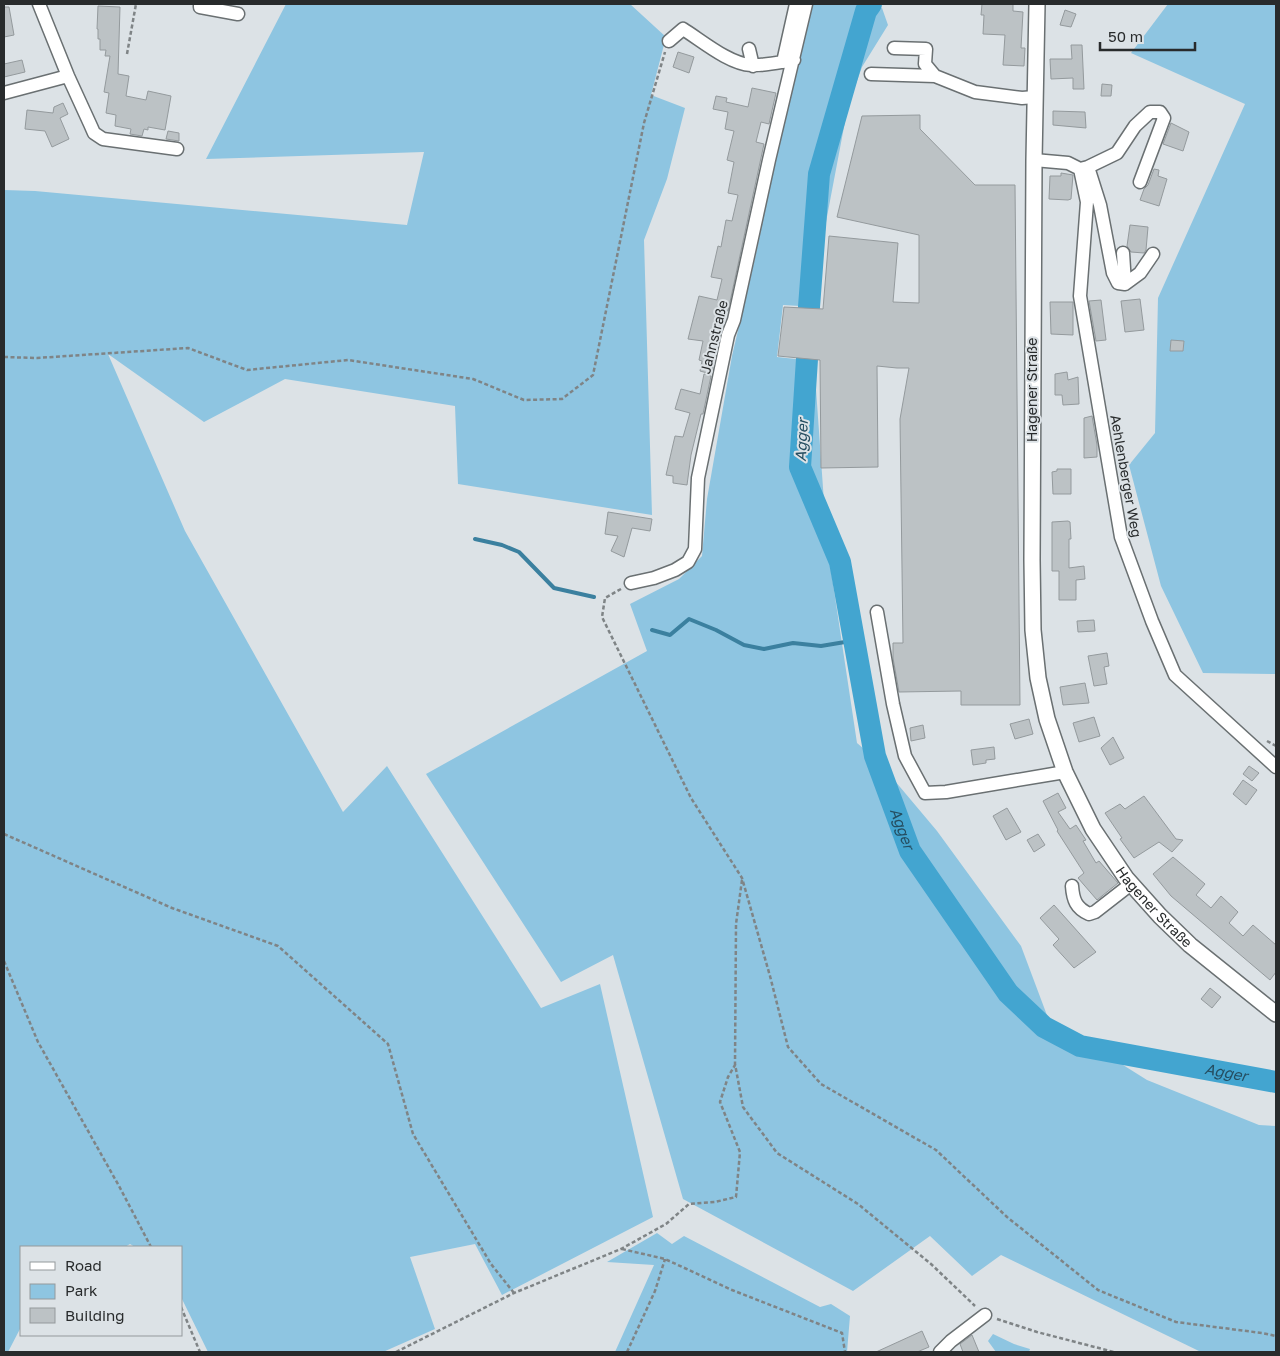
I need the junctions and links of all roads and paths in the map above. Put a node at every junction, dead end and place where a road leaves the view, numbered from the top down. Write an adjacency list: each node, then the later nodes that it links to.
1 (40, 4): 15 (street)
2 (136, 4): 11 (path)
3 (200, 4): 7 (street)
4 (796, 4): 12 (street)
5 (806, 4): 12 (street, Jahnstraße)
6 (1037, 4): 18 (main road, Hagener Straße)
7 (238, 14)
8 (669, 41): 13 (street); 26 (path)
9 (894, 48): 16 (street)
10 (749, 50): 13 (street)
11 (127, 54)
12 (788, 61): 13 (street); 27 (street, Jahnstraße)
13 (753, 66)
14 (871, 74): 16 (street)
15 (68, 76): 17 (street); 19 (street)
16 (935, 76): 18 (street)
17 (4, 93)
18 (1035, 97): 20 (main road, Hagener Straße)
19 (177, 149)
20 (1034, 160): 21 (street); 30 (main road, Hagener Straße)
21 (1084, 168): 22 (street); 25 (street); 29 (street, Aehlenberger Weg)
22 (1140, 182)
23 (1123, 253): 25 (street)
24 (1153, 254): 25 (street)
25 (1125, 284)
26 (4, 357)
27 (631, 583): 32 (path)
28 (876, 612): 30 (street)
29 (1276, 767)
30 (1065, 772): 33 (main road, Hagener Straße)
31 (4, 834): 41 (path)
32 (742, 878): 37 (path); 44 (path)
33 (1131, 884): 34 (street); 36 (main road, Hagener Straße)
34 (1072, 886)
35 (4, 961): 38 (path)
36 (1276, 1014)
37 (735, 1064): 39 (path); 43 (path)
38 (150, 1246)
39 (621, 1248): 40 (path); 41 (path)
40 (665, 1259): 47 (path); 48 (path)
41 (514, 1293): 46 (path)
42 (182, 1309): 45 (path)
43 (985, 1315): 49 (street); 50 (path)
44 (1276, 1336)
45 (200, 1352)
46 (396, 1352)
47 (626, 1352)
48 (845, 1352)
49 (940, 1352)
50 (1114, 1352)

